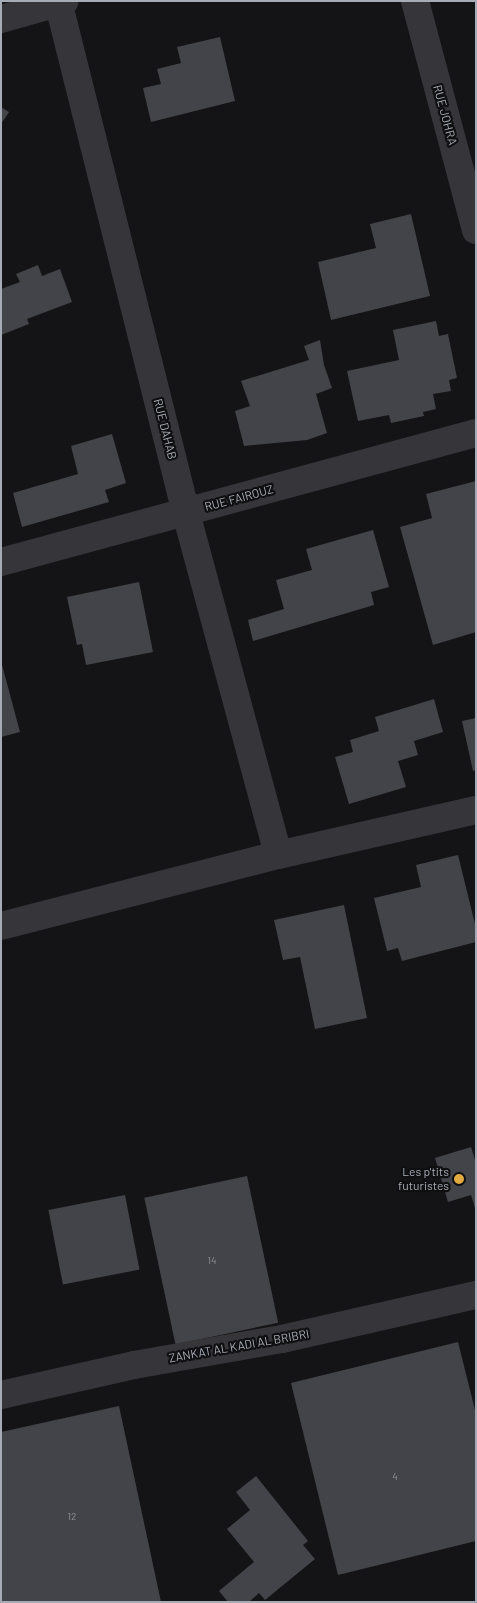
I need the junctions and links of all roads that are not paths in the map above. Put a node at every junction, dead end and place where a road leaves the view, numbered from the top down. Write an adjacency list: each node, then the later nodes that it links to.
1 (415, 1): 4 (street, RUE JOHRA)
2 (60, 2): 3 (street); 6 (street, RUE DAHAB)
3 (1, 18)
4 (476, 230)
5 (476, 433): 6 (street, RUE FAIROUZ)
6 (186, 513): 7 (street, RUE FAIROUZ); 9 (street, RUE DAHAB)
7 (1, 562)
8 (476, 810): 9 (street)
9 (278, 855): 10 (street)
10 (1, 926)
11 (476, 1295): 12 (street, ZANKAT AL KADI AL BRIBRI)
12 (1, 1395)

